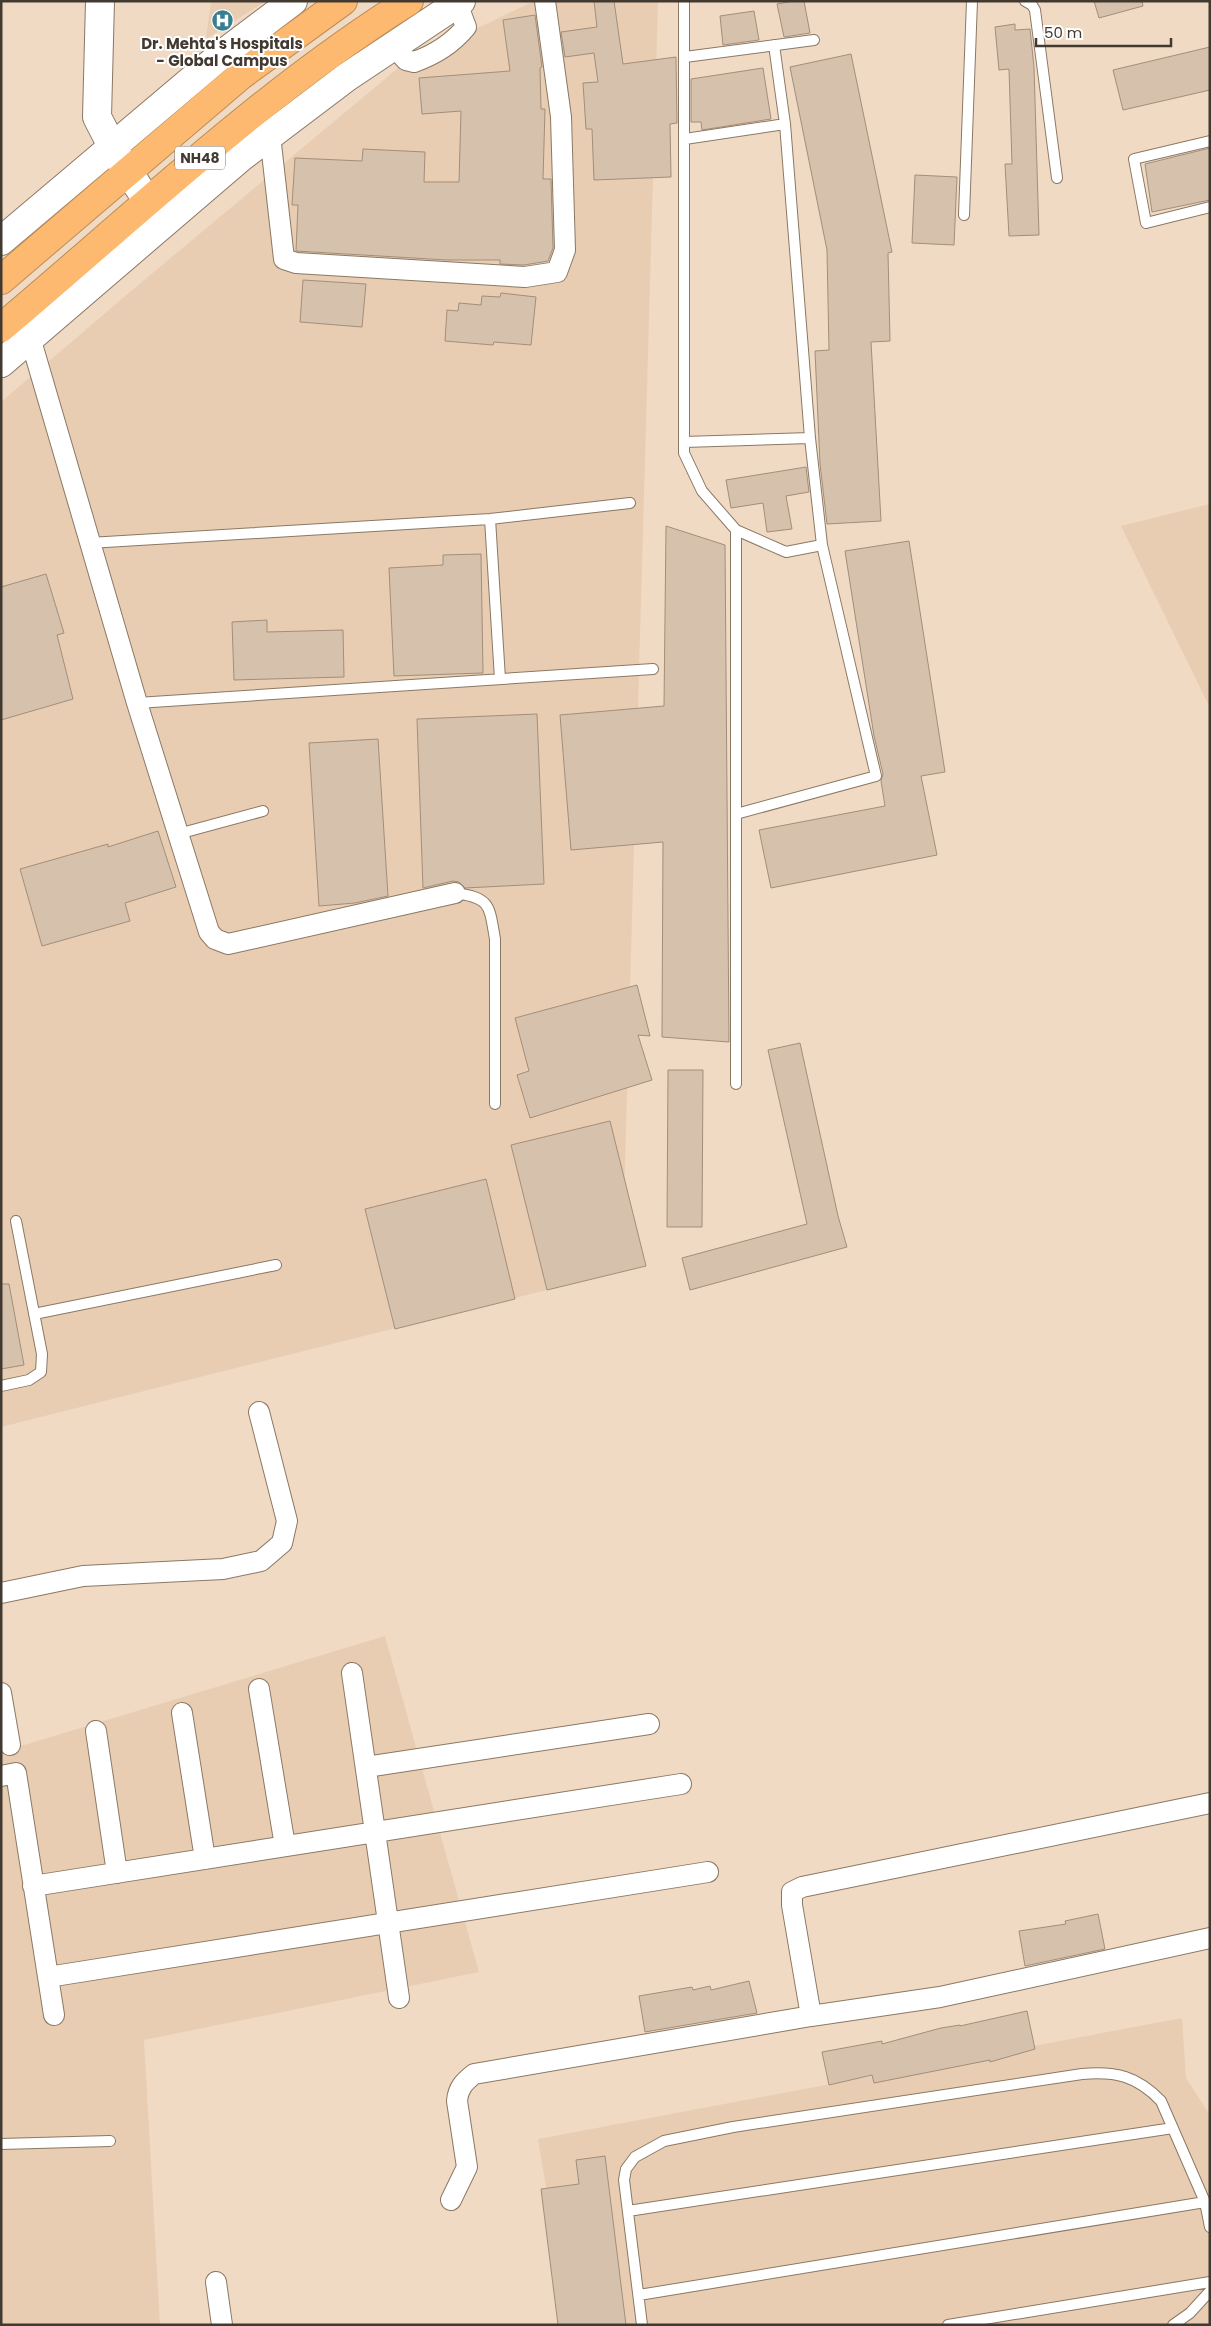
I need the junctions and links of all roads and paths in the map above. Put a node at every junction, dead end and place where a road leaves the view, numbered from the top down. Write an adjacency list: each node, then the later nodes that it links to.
1 (100, 1): 17 (street)
2 (292, 1): 17 (street)
3 (343, 1): 18 (highway, NH48)
4 (410, 1): 21 (highway, NH48)
5 (545, 1): 14 (street)
6 (684, 1): 12 (lane)
7 (972, 1): 22 (lane)
8 (1025, 1): 19 (lane)
9 (459, 2): 14 (street)
10 (814, 40): 11 (lane)
11 (774, 45): 12 (lane); 13 (lane)
12 (684, 57): 15 (lane)
13 (785, 124): 15 (lane); 28 (lane)
14 (270, 135): 21 (street)
15 (685, 139): 29 (lane)
16 (1210, 141): 20 (lane)
17 (112, 148): 18 (street); 23 (street)
18 (128, 172): 21 (street); 24 (highway, NH48)
19 (1057, 178)
20 (1210, 207)
21 (156, 212): 25 (highway, NH48); 26 (street)
22 (964, 215)
23 (1, 241)
24 (1, 280)
25 (11, 319): 26 (street)
26 (31, 338): 27 (street); 33 (street)
27 (1, 363)
28 (810, 438): 29 (lane); 34 (lane)
29 (684, 442): 32 (lane)
30 (630, 503): 31 (lane)
31 (490, 518): 33 (lane); 36 (lane)
32 (736, 530): 34 (lane); 39 (lane)
33 (89, 543): 37 (street)
34 (822, 545): 39 (lane)
35 (653, 669): 36 (lane)
36 (500, 679): 37 (lane)
37 (137, 702): 40 (street)
38 (263, 811): 40 (lane)
39 (736, 814): 42 (lane)
40 (178, 834): 41 (street)
41 (455, 893): 43 (lane)
42 (736, 1084)
43 (495, 1104)
44 (16, 1221): 46 (lane)
45 (276, 1265): 46 (lane)
46 (34, 1314): 47 (lane)
47 (1, 1386)
48 (259, 1412): 49 (street)
49 (1, 1593)
50 (352, 1673): 57 (street)
51 (259, 1689): 62 (street)
52 (1, 1693): 56 (street)
53 (182, 1713): 63 (street)
54 (649, 1724): 57 (street)
55 (96, 1731): 65 (street)
56 (10, 1745)
57 (366, 1767): 61 (street)
58 (1, 1776): 66 (street)
59 (681, 1784): 61 (street)
60 (1210, 1803): 72 (street)
61 (375, 1832): 62 (street); 67 (street)
62 (285, 1846): 63 (street)
63 (205, 1859): 65 (street)
64 (708, 1872): 67 (street)
65 (116, 1873): 66 (street)
66 (33, 1886): 69 (street)
67 (388, 1923): 69 (street); 70 (street)
68 (1210, 1938): 72 (street)
69 (48, 1977): 71 (street)
70 (399, 1998)
71 (54, 2015)
72 (811, 2016): 76 (street)
73 (1173, 2128): 77 (lane); 78 (lane); 78 (lane)
74 (110, 2141): 75 (lane)
75 (1, 2144)
76 (451, 2200)
77 (1205, 2202): 79 (lane); 83 (lane)
78 (628, 2211): 83 (lane)
79 (1210, 2227)
80 (216, 2282): 84 (street)
81 (1210, 2282): 86 (lane)
82 (1210, 2292): 87 (lane)
83 (639, 2295): 85 (lane)
84 (222, 2325)
85 (642, 2325)
86 (948, 2325)
87 (1173, 2325)

